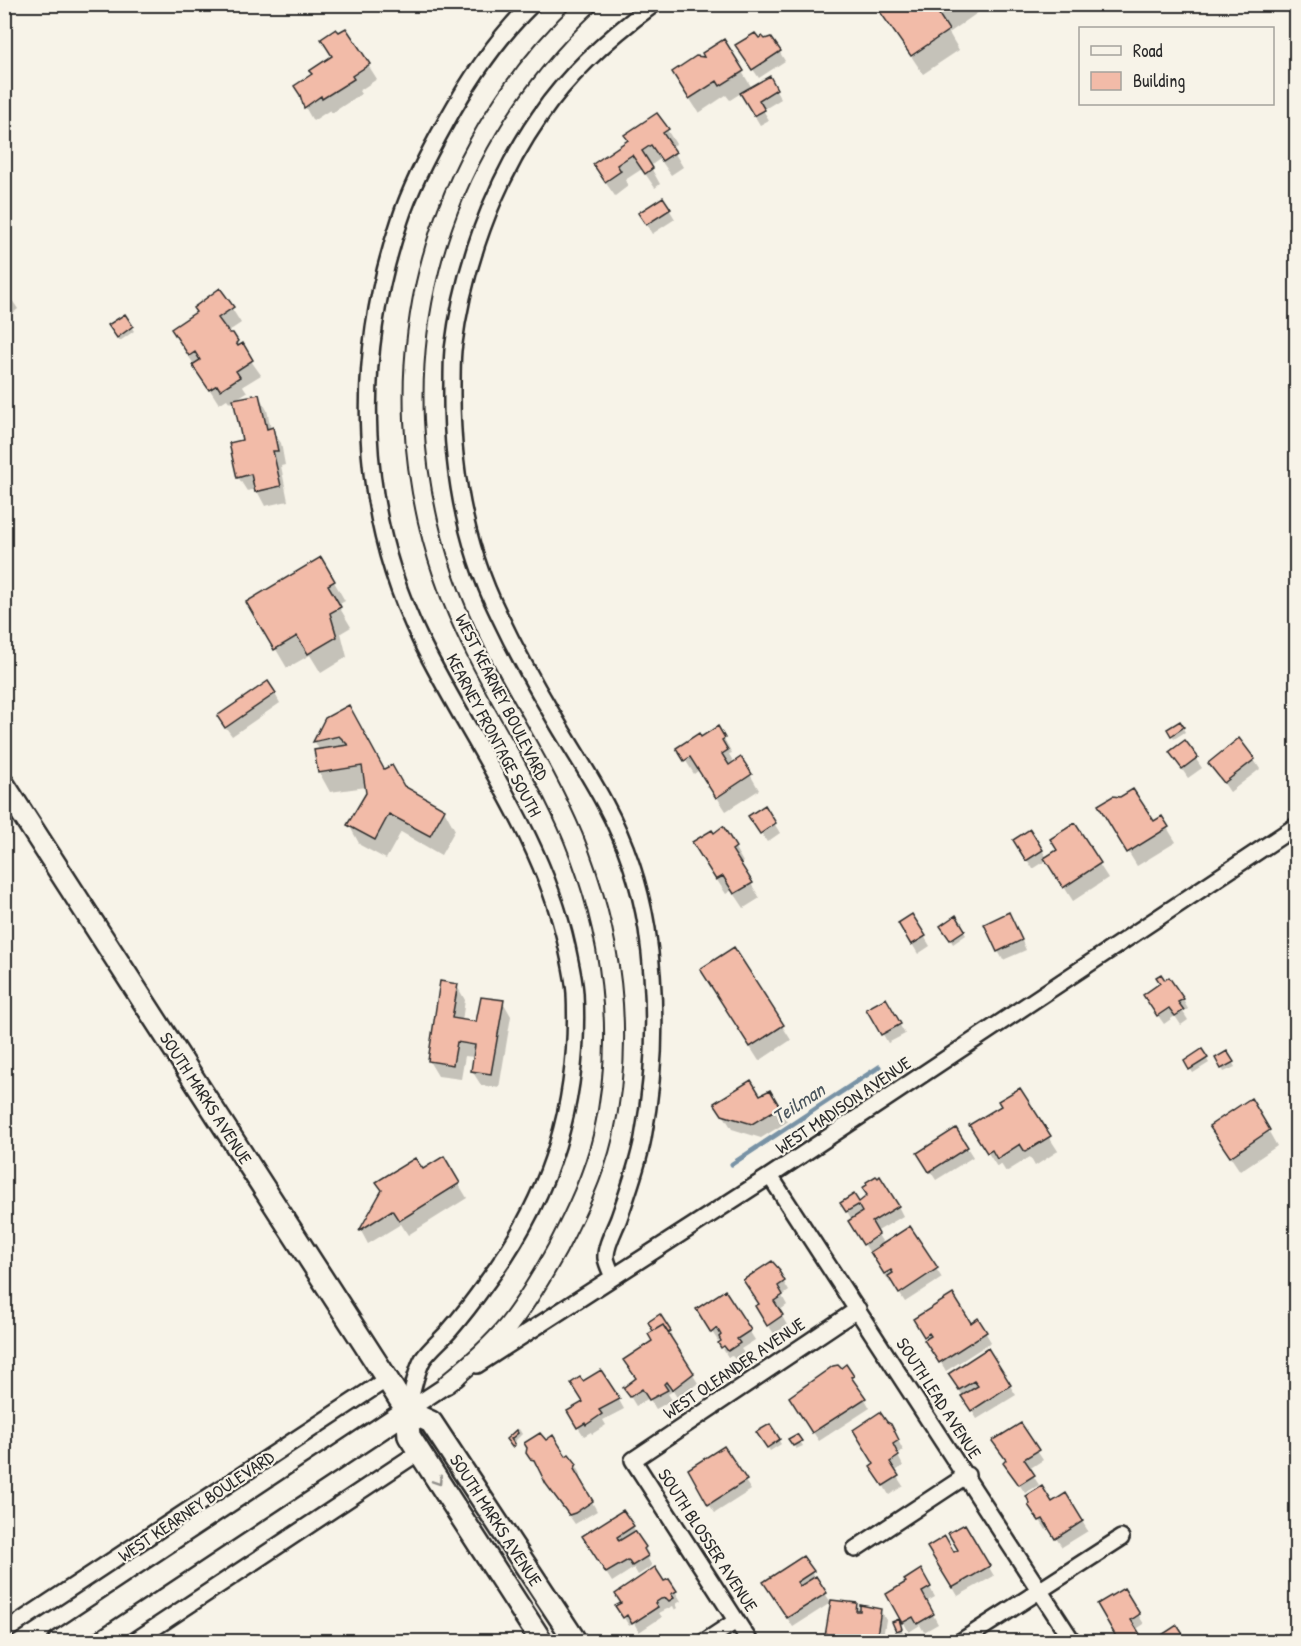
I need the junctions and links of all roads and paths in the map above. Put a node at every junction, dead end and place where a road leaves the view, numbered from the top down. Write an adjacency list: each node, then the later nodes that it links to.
1 (532, 4): 11 (street, KEARNEY FRONTAGE SOUTH)
2 (588, 4): 10 (street, WEST KEARNEY BOULEVARD)
3 (654, 4): 7 (street)
4 (4, 785): 9 (main road, SOUTH MARKS AVENUE)
5 (1296, 826): 6 (street, WEST MADISON AVENUE)
6 (770, 1176): 7 (street, WEST MADISON AVENUE); 8 (street, SOUTH LEAD AVENUE)
7 (613, 1277): 10 (street, WEST MADISON AVENUE)
8 (858, 1309): 13 (street, WEST OLEANDER AVENUE); 14 (street, SOUTH LEAD AVENUE)
9 (387, 1379): 11 (main road, SOUTH MARKS AVENUE); 19 (street, WEST KEARNEY BOULEVARD)
10 (447, 1384): 11 (street, WEST MADISON AVENUE)
11 (407, 1411): 12 (main road, SOUTH MARKS AVENUE); 20 (main road, WEST KEARNEY BOULEVARD); 23 (main road, SOUTH MARKS AVENUE)
12 (419, 1452): 21 (street); 22 (main road, SOUTH MARKS AVENUE, one-way to 22)
13 (633, 1460): 18 (street, SOUTH BLOSSER AVENUE)
14 (967, 1475): 16 (street); 17 (street, SOUTH LEAD AVENUE)
15 (1121, 1538): 17 (street)
16 (855, 1548)
17 (1040, 1589): 26 (street); 27 (street, SOUTH LEAD AVENUE)
18 (736, 1621): 24 (street); 25 (street, SOUTH BLOSSER AVENUE)
19 (4, 1632)
20 (59, 1641)
21 (134, 1641)
22 (542, 1641)
23 (576, 1641)
24 (704, 1641)
25 (750, 1641)
26 (960, 1641)
27 (1073, 1641)

